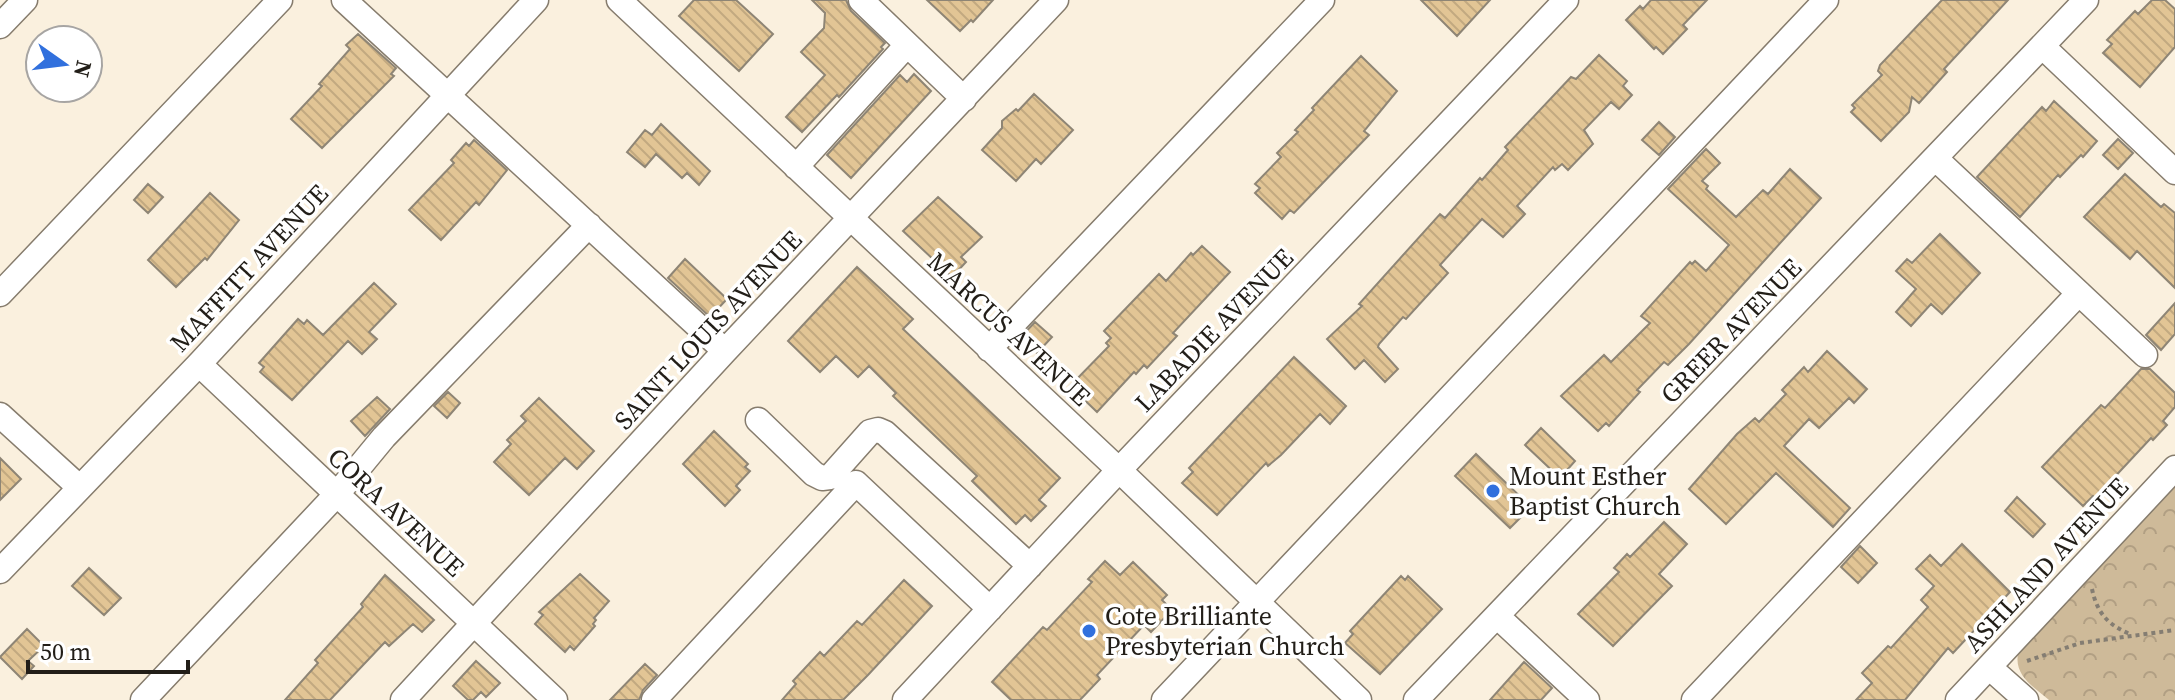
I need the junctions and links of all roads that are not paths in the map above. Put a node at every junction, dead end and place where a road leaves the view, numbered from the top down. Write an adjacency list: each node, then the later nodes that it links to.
1 (25, 0): 12 (street)
2 (280, 0): 23 (street)
3 (344, 0): 15 (street)
4 (536, 0): 15 (street, MAFFITT AVENUE)
5 (619, 0): 18 (street, MARCUS AVENUE)
6 (861, 0): 13 (street)
7 (1056, 0): 16 (street, SAINT LOUIS AVENUE)
8 (1322, 0): 24 (street)
9 (1566, 0): 31 (street, LABADIE AVENUE)
10 (1826, 0): 36 (street)
11 (2086, 0): 14 (street, GREER AVENUE)
12 (0, 26)
13 (907, 45): 16 (street); 18 (street)
14 (2042, 46): 17 (street, GREER AVENUE); 19 (street)
15 (448, 96): 21 (street); 27 (street, MAFFITT AVENUE)
16 (964, 99): 20 (street, SAINT LOUIS AVENUE)
17 (1935, 158): 22 (street); 38 (street, GREER AVENUE)
18 (796, 167): 20 (street, MARCUS AVENUE)
19 (2175, 172)
20 (851, 219): 24 (street, MARCUS AVENUE); 25 (street, SAINT LOUIS AVENUE)
21 (589, 225): 25 (street); 33 (street)
22 (2079, 293): 26 (street); 50 (street)
23 (0, 294)
24 (989, 349): 31 (street, MARCUS AVENUE)
25 (725, 351): 39 (street, SAINT LOUIS AVENUE)
26 (2145, 355)
27 (199, 364): 32 (street, MAFFITT AVENUE); 33 (street, CORA AVENUE)
28 (0, 415): 32 (street)
29 (758, 420): 34 (street)
30 (2175, 468): 40 (street, ASHLAND AVENUE)
31 (1119, 470): 34 (street, LABADIE AVENUE); 36 (street, MARCUS AVENUE)
32 (79, 487): 35 (street, MAFFITT AVENUE)
33 (337, 494): 39 (street, CORA AVENUE); 41 (street)
34 (1030, 566): 37 (street, LABADIE AVENUE)
35 (0, 571)
36 (1256, 601): 46 (street); 47 (street, MARCUS AVENUE)
37 (990, 609): 44 (street); 45 (street, LABADIE AVENUE)
38 (1497, 616): 48 (street, GREER AVENUE); 49 (street)
39 (474, 623): 42 (street, SAINT LOUIS AVENUE); 43 (street, CORA AVENUE)
40 (1989, 667): 51 (street, ASHLAND AVENUE); 52 (street)
41 (143, 700)
42 (403, 700)
43 (555, 700)
44 (654, 700)
45 (905, 700)
46 (1164, 700)
47 (1359, 700)
48 (1416, 700)
49 (1587, 700)
50 (1694, 700)
51 (1958, 700)
52 (2026, 700)

